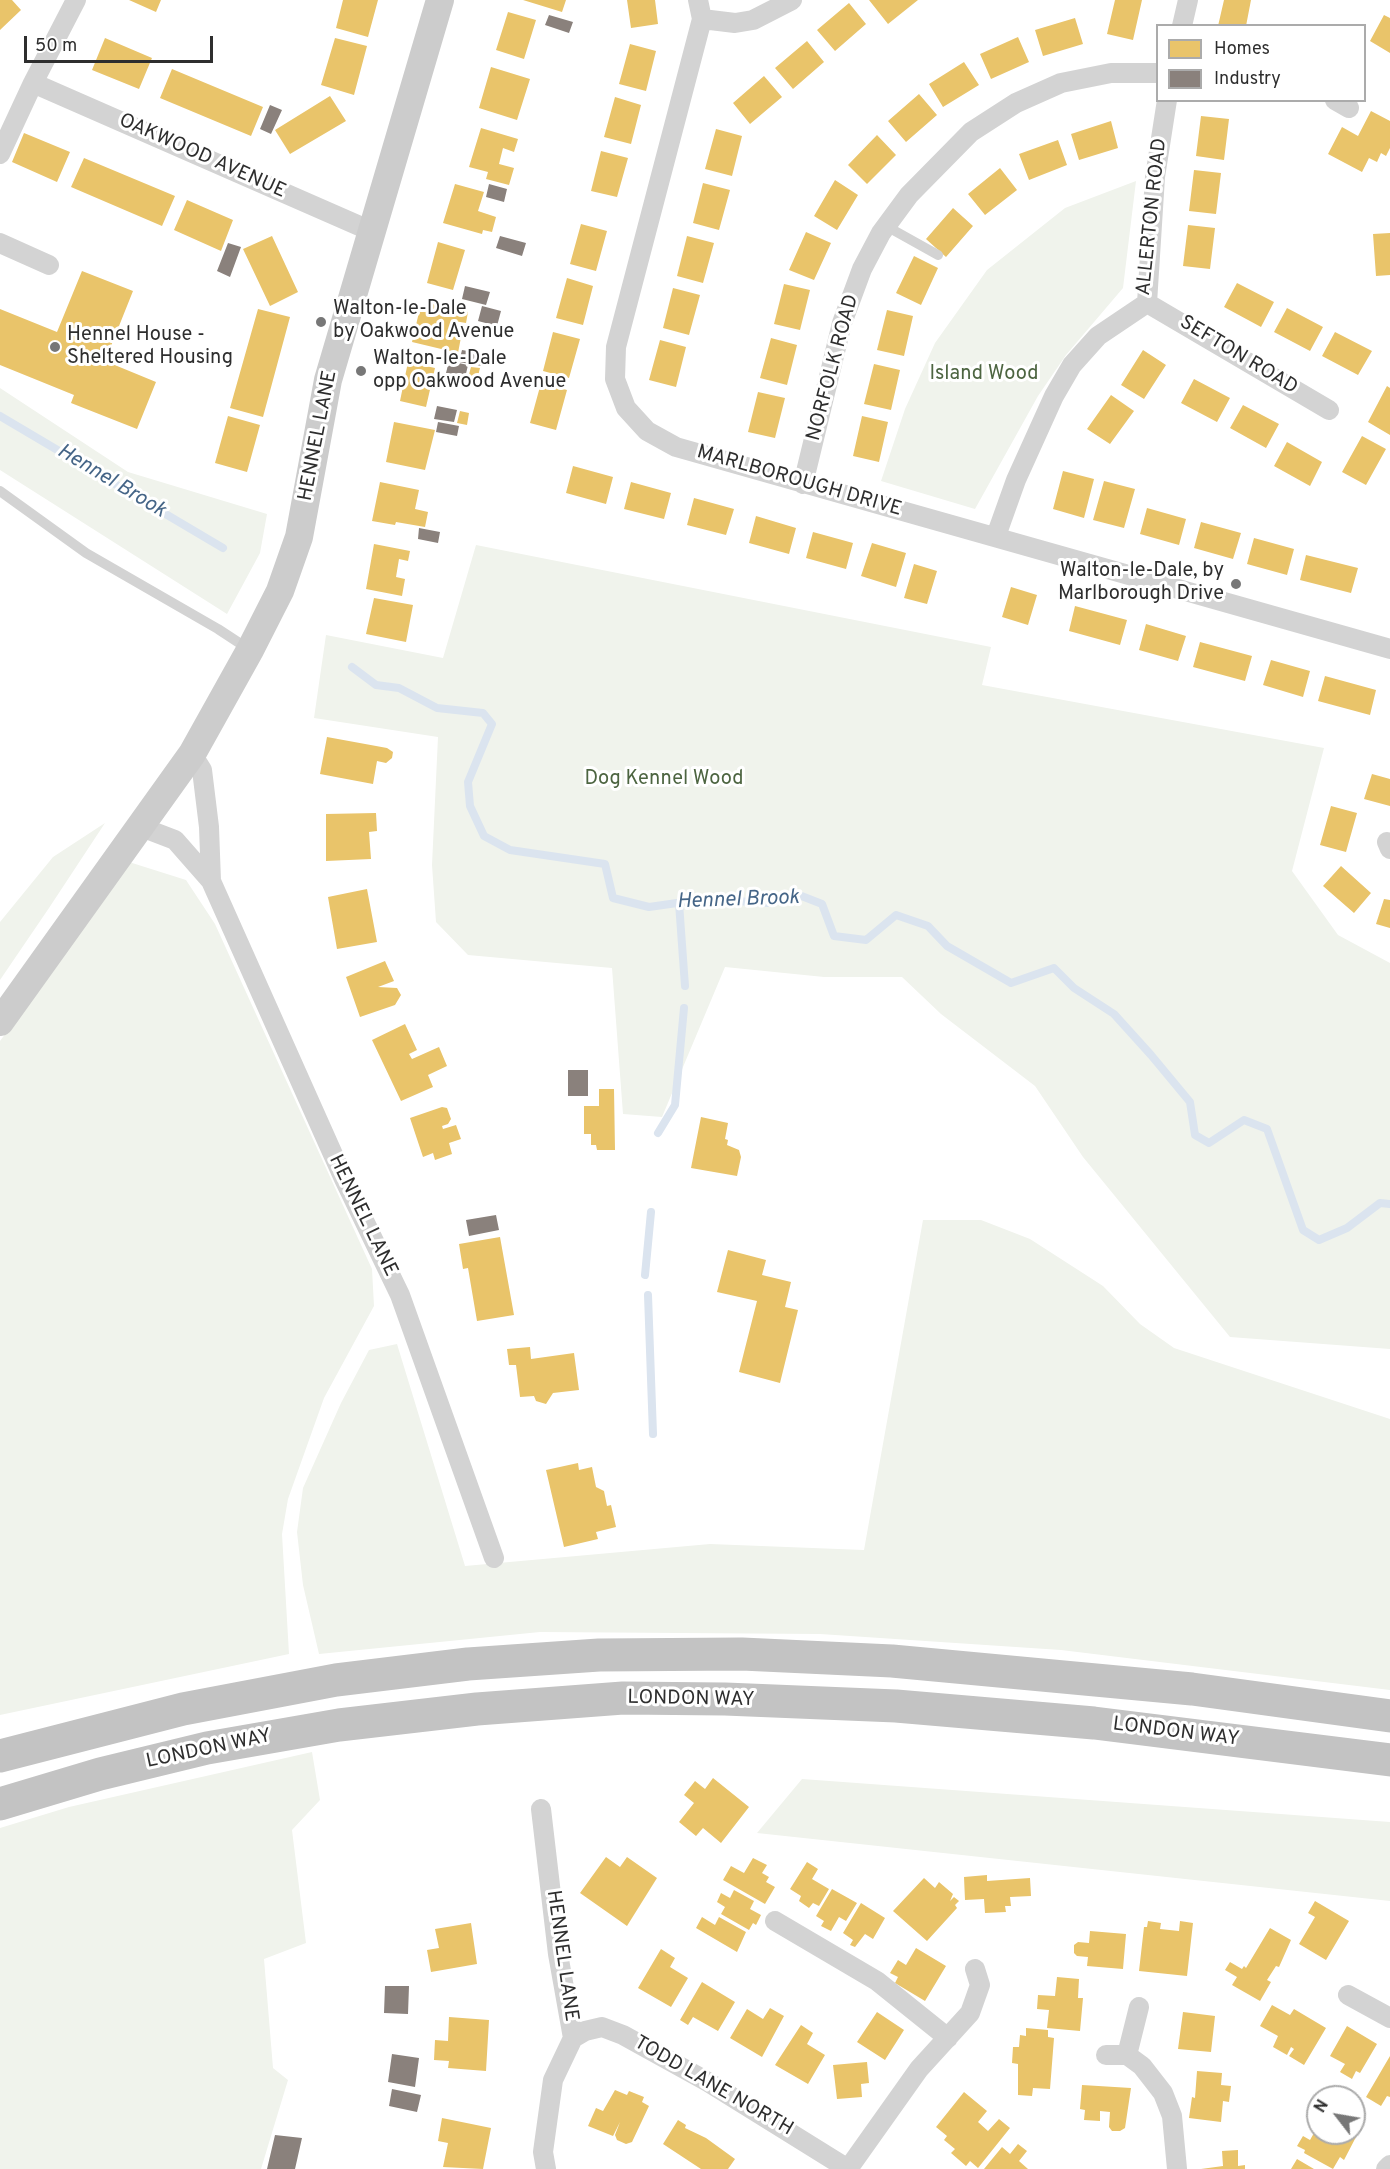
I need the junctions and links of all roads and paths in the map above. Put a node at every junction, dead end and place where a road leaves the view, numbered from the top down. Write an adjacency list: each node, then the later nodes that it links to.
1 (76, 0): 8 (street)
2 (440, 0): 12 (main road, HENNEL LANE)
3 (792, 0): 5 (street)
4 (1188, 0): 6 (street)
5 (700, 10): 18 (street, MARLBOROUGH DRIVE)
6 (1182, 24)
7 (1156, 73): 11 (street, NORFOLK ROAD)
8 (33, 83): 10 (street); 12 (street, OAKWOOD AVENUE)
9 (1167, 102): 16 (street, ALLERTON ROAD)
10 (0, 154)
11 (886, 226): 14 (lane); 18 (street, NORFOLK ROAD)
12 (371, 231): 22 (main road, HENNEL LANE)
13 (0, 243): 15 (street)
14 (938, 255)
15 (49, 265)
16 (1147, 303): 17 (street, SEFTON ROAD); 20 (street, ALLERTON ROAD)
17 (1329, 410)
18 (803, 484): 20 (street, MARLBOROUGH DRIVE)
19 (0, 491): 22 (lane)
20 (996, 536): 21 (street, MARLBOROUGH DRIVE)
21 (1390, 649)
22 (250, 650): 23 (main road, HENNEL LANE)
23 (192, 754): 24 (main road, HENNEL LANE); 25 (street, HENNEL LANE)
24 (141, 827): 25 (street, HENNEL LANE); 26 (main road, HENNEL LANE)
25 (211, 881): 27 (street, HENNEL LANE)
26 (0, 1022)
27 (494, 1558)
28 (1390, 1716): 29 (highway)
29 (0, 1756)
30 (1390, 1760): 31 (highway, LONDON WAY)
31 (0, 1804)
32 (541, 1809): 38 (street, HENNEL LANE)
33 (775, 1921): 39 (street)
34 (975, 1969): 39 (street)
35 (1348, 1995): 37 (street)
36 (1139, 2007): 41 (street)
37 (1390, 2018)
38 (573, 2038): 43 (street, HENNEL LANE); 44 (street, TODD LANE NORTH)
39 (948, 2038): 44 (street)
40 (1106, 2055): 41 (street)
41 (1127, 2055): 45 (street)
42 (1390, 2164): 46 (street)
43 (546, 2169)
44 (848, 2169)
45 (1177, 2169)
46 (1386, 2169)

